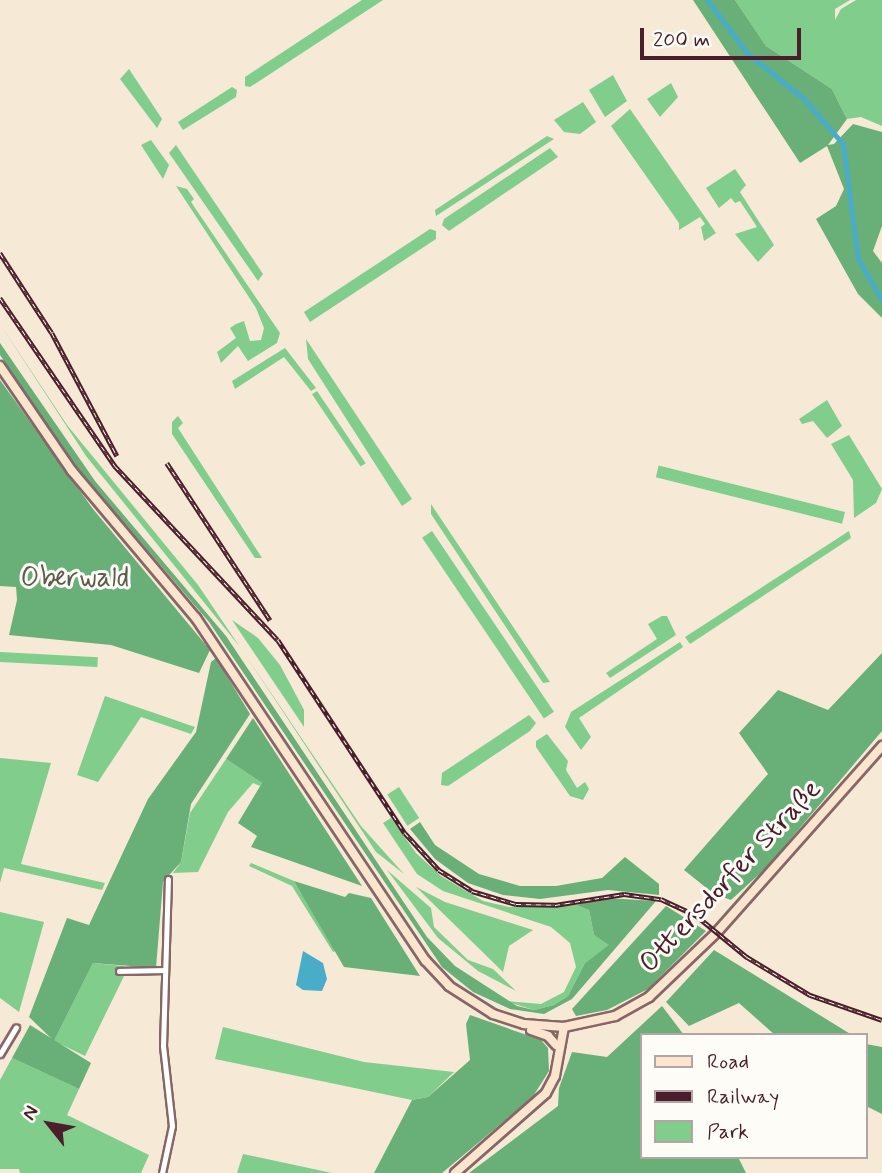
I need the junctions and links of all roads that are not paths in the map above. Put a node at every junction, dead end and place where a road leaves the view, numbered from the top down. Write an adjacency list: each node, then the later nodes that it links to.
1 (0, 366): 6 (street)
2 (882, 746): 8 (street, Ottersdorfer Straße)
3 (168, 879): 4 (street)
4 (164, 970): 5 (street); 13 (street)
5 (119, 971)
6 (506, 1020): 8 (street); 10 (street)
7 (16, 1027): 9 (street)
8 (561, 1028): 10 (street); 12 (street)
9 (3, 1044): 11 (street)
10 (556, 1045): 12 (street)
11 (0, 1054)
12 (558, 1058): 14 (street)
13 (162, 1173)
14 (455, 1173)

